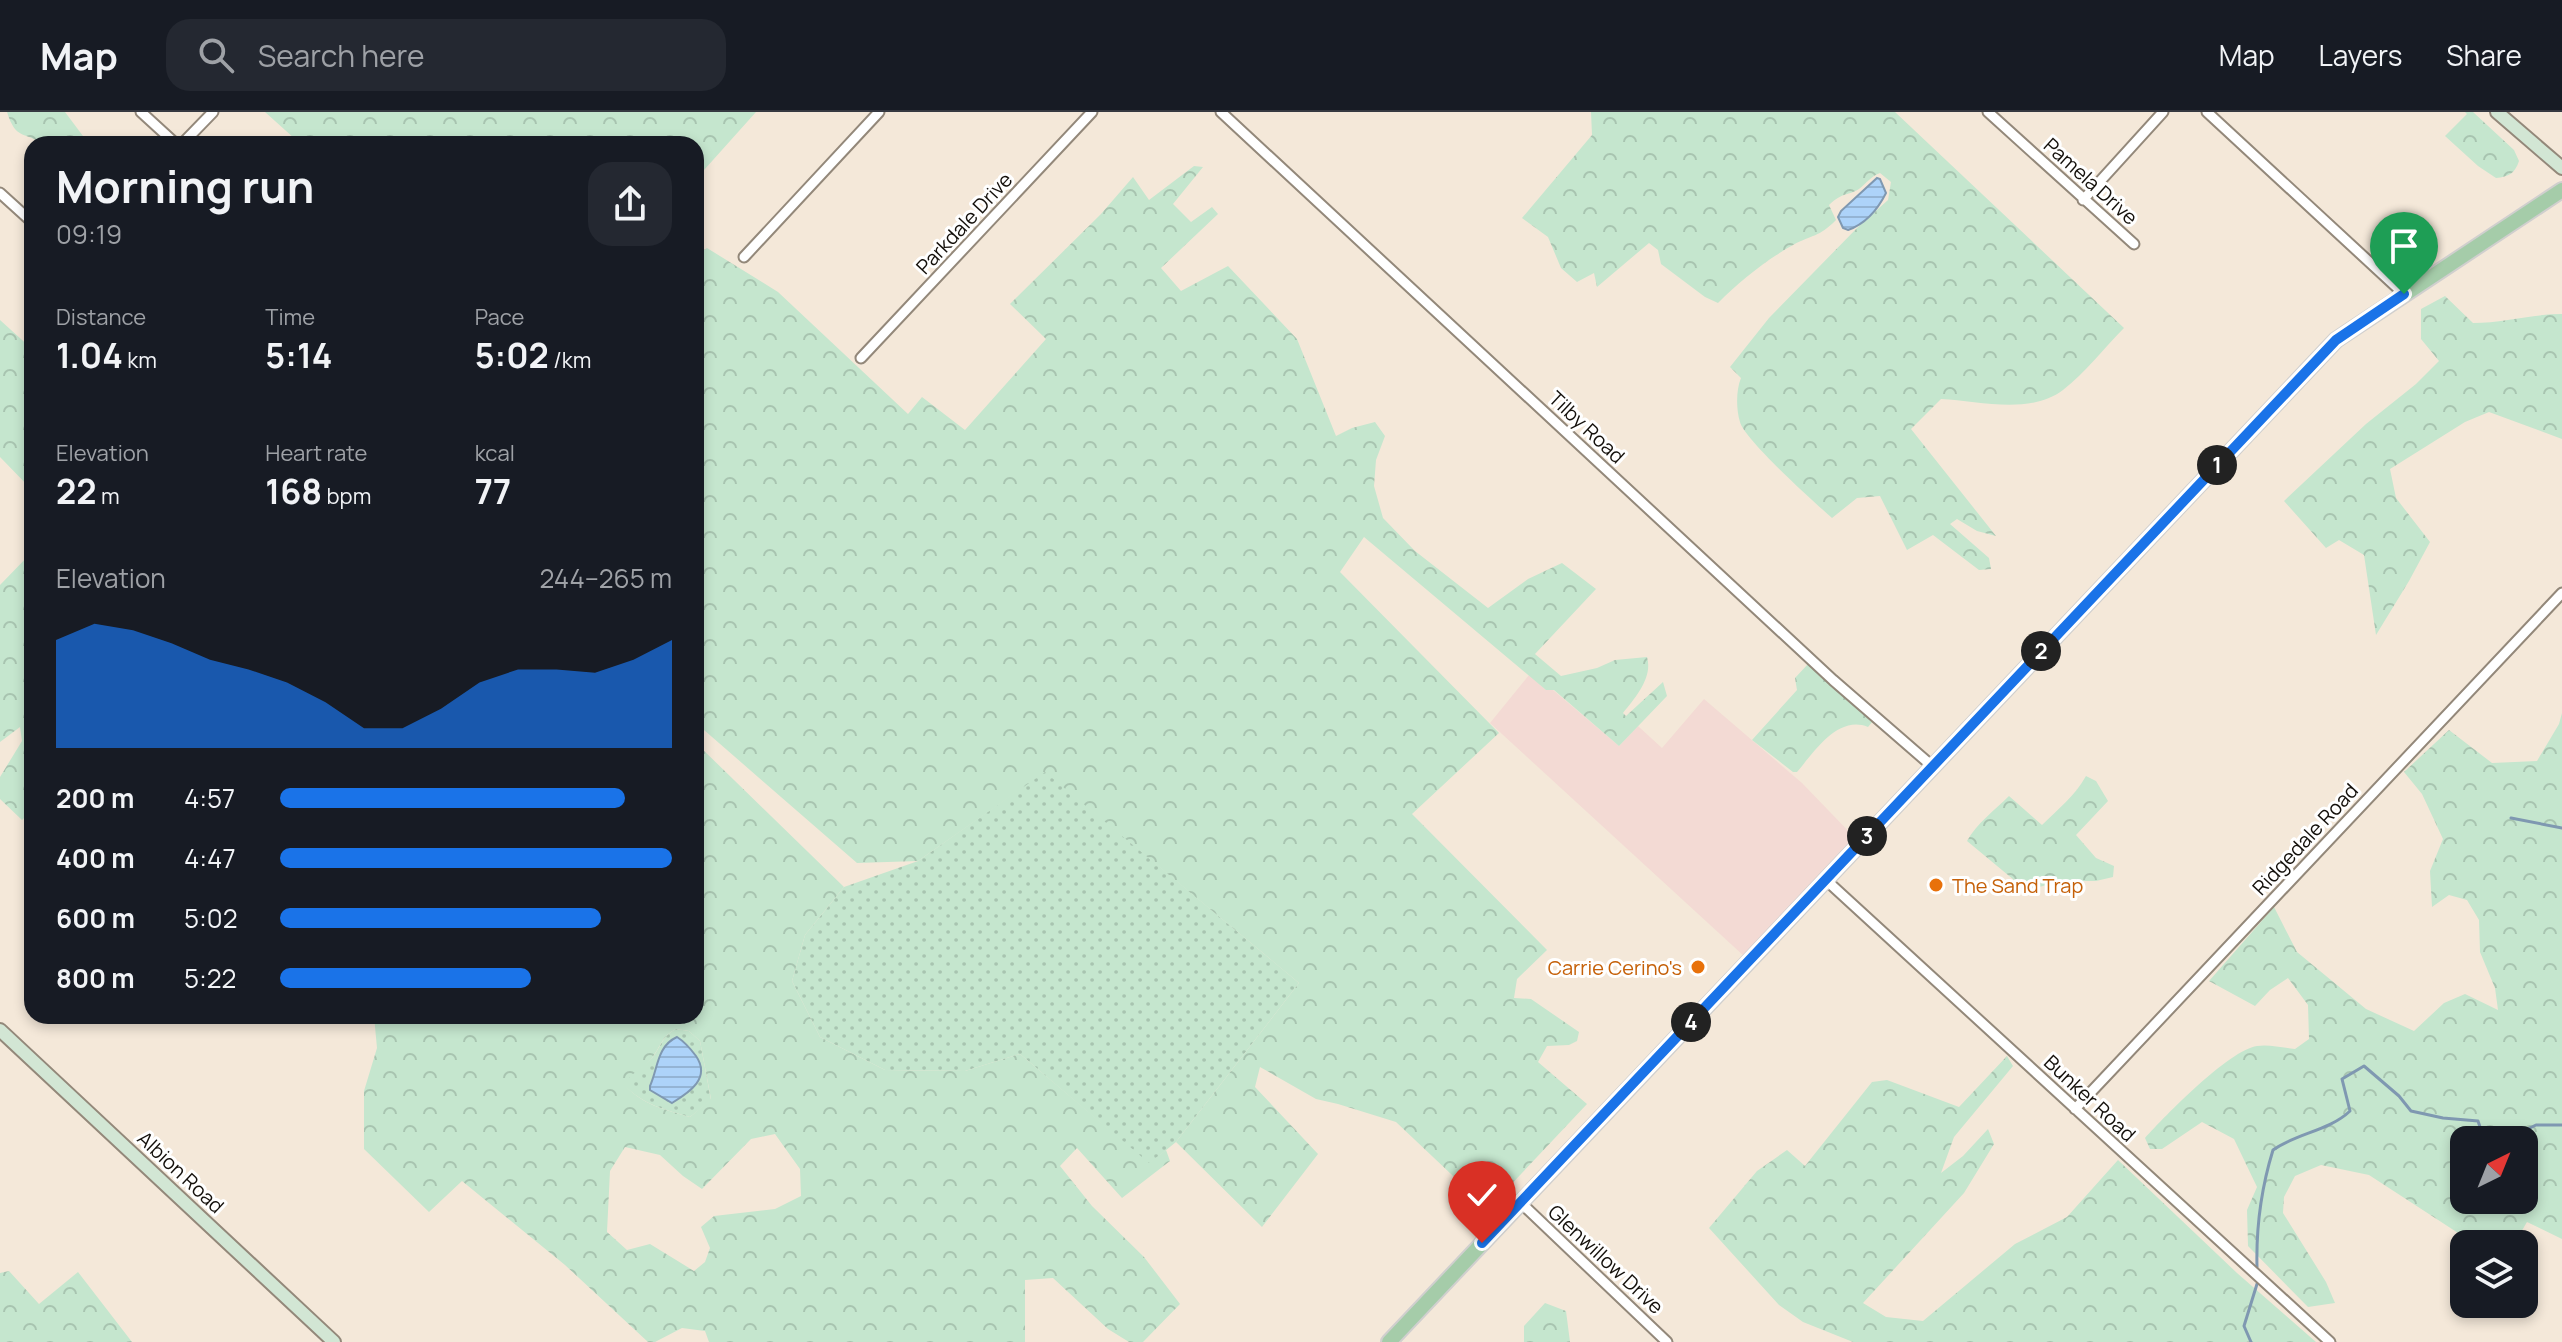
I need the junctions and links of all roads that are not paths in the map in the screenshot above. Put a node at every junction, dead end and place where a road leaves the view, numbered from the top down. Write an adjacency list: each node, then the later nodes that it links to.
1 (141, 112): 10 (street)
2 (213, 112): 11 (street)
3 (879, 112): 18 (street)
4 (1092, 112): 20 (street, Parkdale Drive)
5 (1221, 112): 22 (street, Tilby Road)
6 (1988, 112): 15 (street, Pamela Drive)
7 (2163, 112): 15 (street)
8 (2207, 112): 19 (street)
9 (2497, 112): 12 (street)
10 (167, 136)
11 (190, 136)
12 (2562, 168)
13 (2562, 190): 19 (main road)
14 (0, 193): 16 (street)
15 (2083, 200): 17 (street, Pamela Drive)
16 (24, 215)
17 (2134, 244)
18 (744, 257)
19 (2404, 294): 22 (main road)
20 (861, 358)
21 (2562, 593): 25 (street, Ridgedale Road)
22 (1932, 766): 23 (main road)
23 (1826, 880): 25 (street, Bunker Road); 26 (main road)
24 (0, 1030): 27 (street, Albion Road)
25 (2075, 1109): 30 (street, Bunker Road)
26 (1520, 1202): 28 (main road); 29 (street, Glenwillow Drive)
27 (334, 1342)
28 (1389, 1342)
29 (1667, 1342)
30 (2330, 1342)

